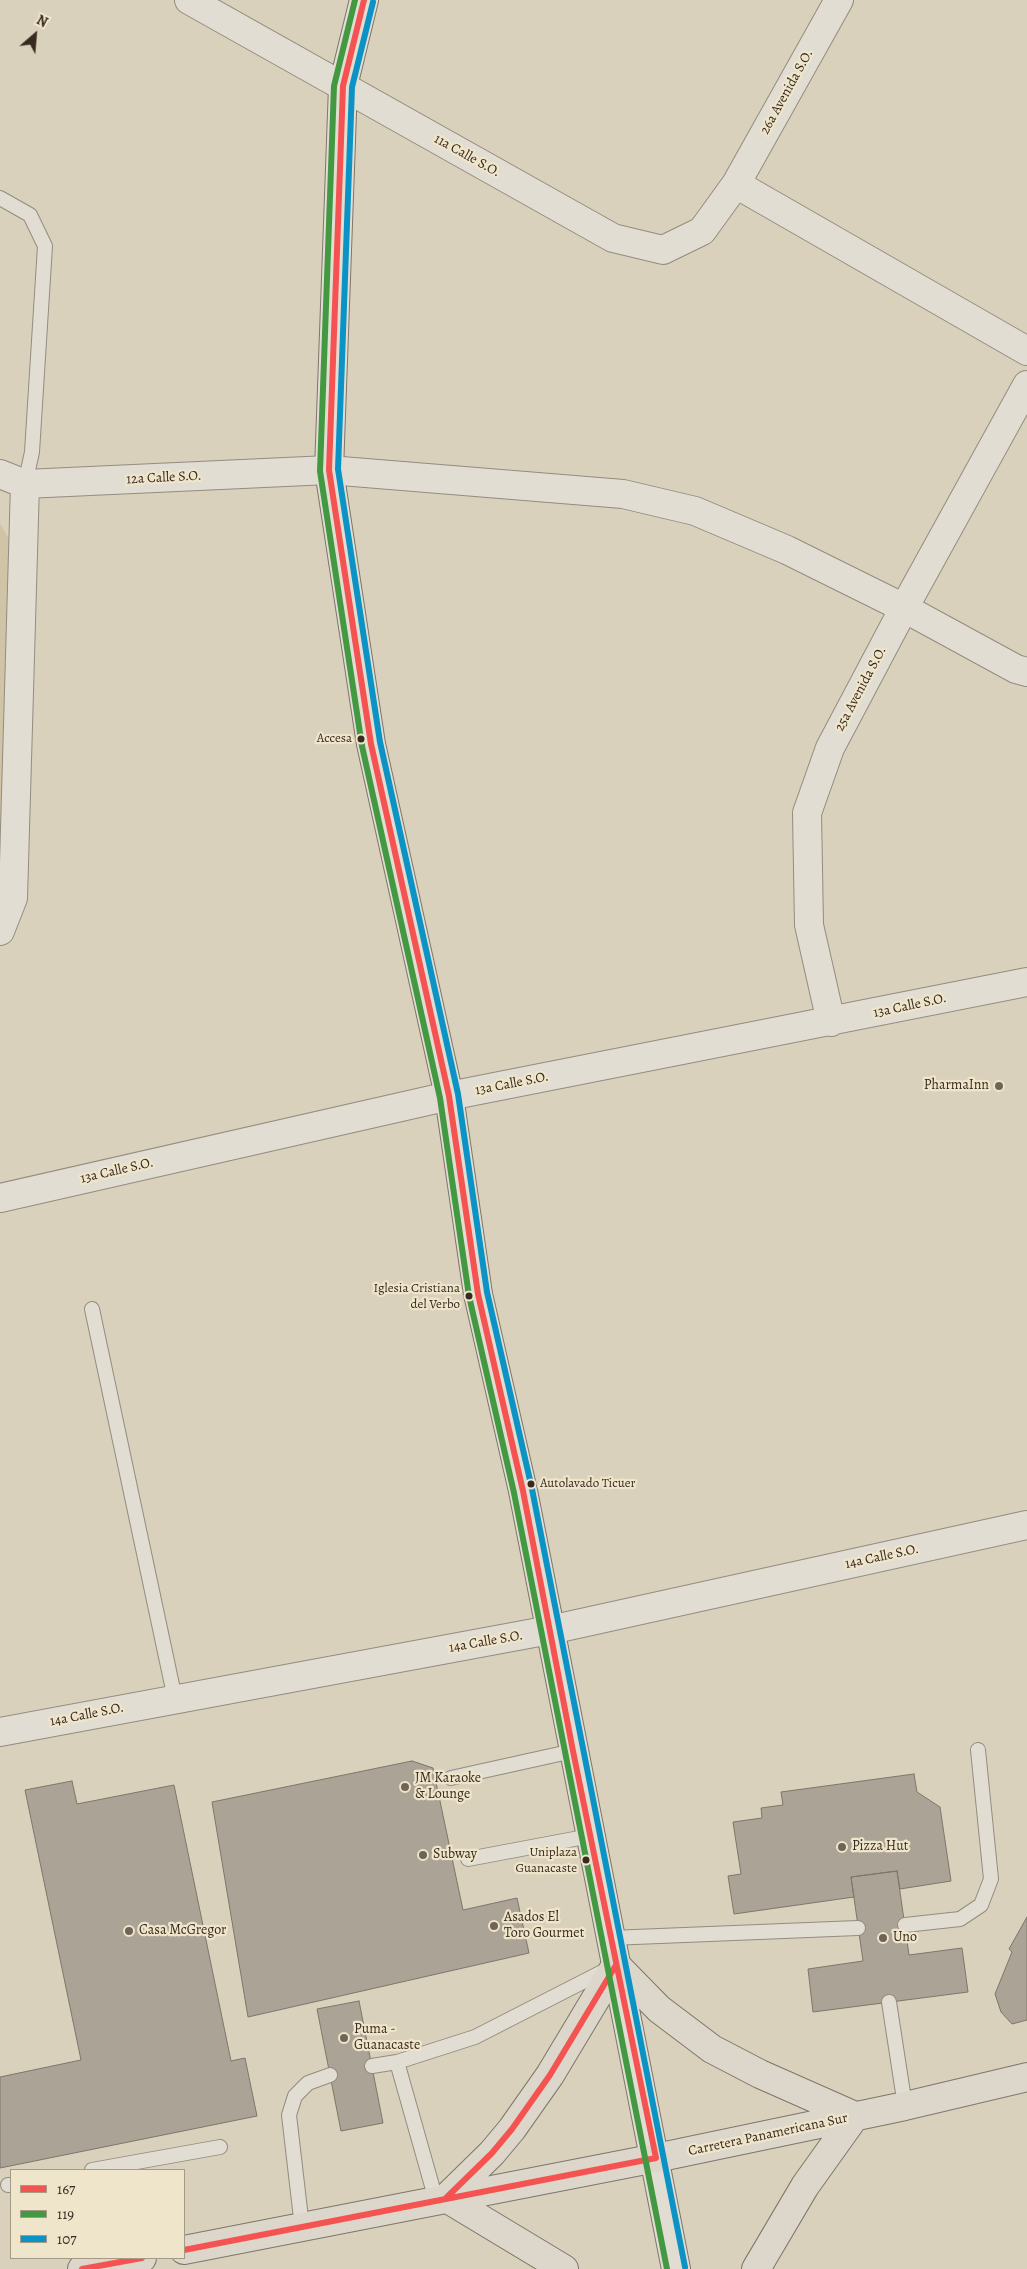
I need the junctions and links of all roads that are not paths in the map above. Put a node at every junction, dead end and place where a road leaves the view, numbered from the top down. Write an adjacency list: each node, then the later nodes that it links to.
1 (188, 0): 4 (street, 11a Calle S.O.)
2 (364, 0): 4 (street)
3 (839, 0): 5 (street, 26a Avenida S.O.)
4 (343, 86): 5 (street, 11a Calle S.O.); 9 (street)
5 (736, 184): 7 (street)
6 (0, 198): 11 (lane)
7 (1027, 351)
8 (1027, 385): 12 (street, 25a Avenida S.O.)
9 (329, 470): 11 (street, 12a Calle S.O.); 12 (street, 12a Calle S.O.); 17 (street)
10 (0, 474): 11 (street, 12a Calle S.O.)
11 (25, 484): 14 (street)
12 (904, 608): 13 (street, 12a Calle S.O.); 16 (street, 25a Avenida S.O.)
13 (1027, 672)
14 (0, 931)
15 (1027, 982): 16 (street, 13a Calle S.O.)
16 (831, 1022): 17 (street, 13a Calle S.O.)
17 (450, 1096): 18 (street, 13a Calle S.O.); 21 (street)
18 (0, 1198)
19 (92, 1309): 22 (lane)
20 (1027, 1525): 21 (street, 14a Calle S.O.)
21 (550, 1630): 22 (street, 14a Calle S.O.); 25 (street)
22 (175, 1699): 23 (street, 14a Calle S.O.)
23 (0, 1732)
24 (978, 1750): 29 (lane)
25 (573, 1751): 26 (lane); 27 (street)
26 (451, 1778)
27 (590, 1836): 28 (lane); 31 (street)
28 (468, 1859)
29 (905, 1924)
30 (858, 1928): 31 (lane)
31 (610, 1938): 32 (street)
32 (616, 1965): 34 (lane); 39 (highway); 41 (street); 43 (highway)
33 (889, 2002): 38 (lane)
34 (397, 2062): 35 (lane); 43 (lane)
35 (372, 2066)
36 (330, 2075): 44 (lane)
37 (1027, 2077): 38 (highway, Carretera Panamericana Sur)
38 (905, 2106): 39 (highway, Carretera Panamericana Sur)
39 (855, 2116): 41 (highway, Carretera Panamericana Sur); 50 (highway)
40 (220, 2147): 42 (lane)
41 (656, 2158): 43 (highway, Carretera Panamericana Sur); 49 (street)
42 (110, 2169)
43 (441, 2199): 44 (highway, Carretera Panamericana Sur); 48 (highway)
44 (302, 2227): 45 (highway, Carretera Panamericana Sur)
45 (185, 2250)
46 (133, 2259): 47 (highway)
47 (82, 2269)
48 (564, 2269)
49 (676, 2269)
50 (756, 2269)

